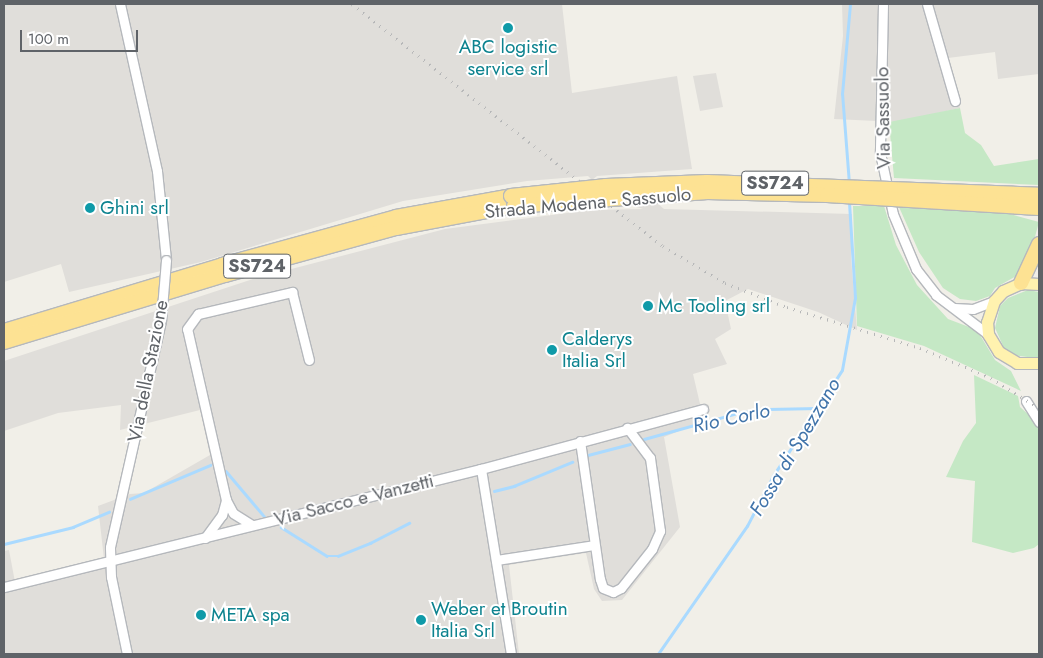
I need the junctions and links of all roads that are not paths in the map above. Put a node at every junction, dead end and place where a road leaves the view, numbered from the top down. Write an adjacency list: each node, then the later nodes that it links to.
1 (120, 4): 34 (street, Via della Stazione, bridge)
2 (882, 4): 15 (street, Via Sassuolo)
3 (927, 4): 4 (street)
4 (955, 101)
5 (1039, 195): 6 (highway, Strada Modena - Sassuolo / SS724, bridge)
6 (512, 201): 7 (highway, Strada Modena - Sassuolo / SS724, bridge); 16 (highway, Strada Modena - Sassuolo / SS724); 18 (highway, Strada Modena - Sassuolo / SS724)
7 (1016, 207): 8 (highway, Strada Modena - Sassuolo / SS724, bridge); 9 (highway, bridge)
8 (1039, 208)
9 (1039, 213)
10 (1038, 248): 11 (highway); 12 (highway)
11 (1039, 270)
12 (1021, 283): 13 (main road); 14 (main road)
13 (1039, 284)
14 (994, 301): 15 (street); 17 (main road)
15 (946, 306): 17 (street, Via Sassuolo)
16 (4, 331)
17 (988, 334): 20 (main road, Via Sassuolo)
18 (4, 342)
19 (309, 360): 27 (street, Via della Stazione)
20 (1039, 363)
21 (1026, 401): 23 (street)
22 (703, 409): 24 (street, Via Sacco e Vanzetti)
23 (1039, 422)
24 (627, 428): 25 (street, Via Sacco e Vanzetti); 33 (street)
25 (580, 441): 26 (street, Via Sacco e Vanzetti); 33 (street)
26 (481, 469): 30 (street, Via Sacco e Vanzetti); 35 (street)
27 (226, 500): 28 (street, Via della Stazione); 29 (street, Via della Stazione)
28 (233, 513): 30 (street, Via della Stazione); 31 (street)
29 (222, 515): 31 (street); 32 (street, Via della Stazione)
30 (252, 525): 31 (street, Via Sacco e Vanzetti)
31 (232, 531): 32 (street, Via Sacco e Vanzetti)
32 (205, 538): 34 (street, Via Sacco e Vanzetti)
33 (594, 545): 35 (street)
34 (110, 560): 36 (street, Via Sacco e Vanzetti); 37 (street)
35 (496, 560): 38 (street)
36 (4, 587)
37 (127, 654)
38 (511, 654)

